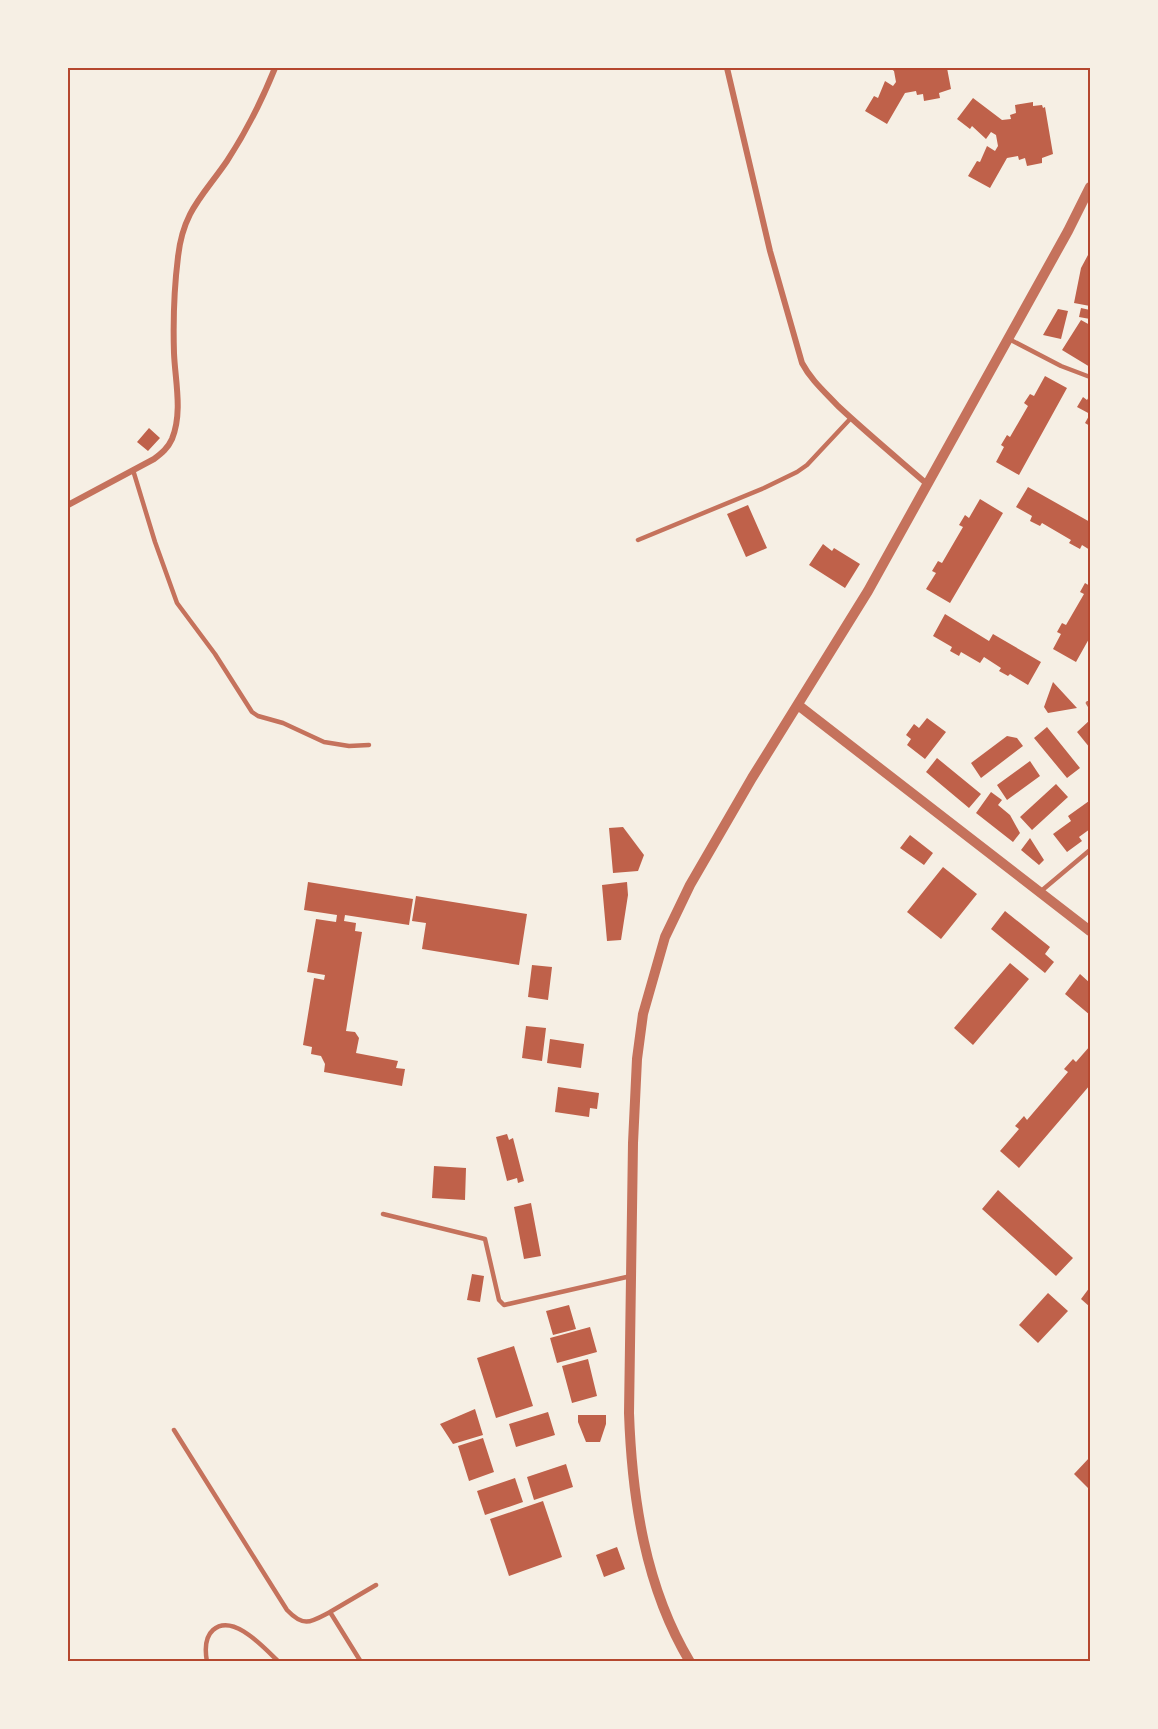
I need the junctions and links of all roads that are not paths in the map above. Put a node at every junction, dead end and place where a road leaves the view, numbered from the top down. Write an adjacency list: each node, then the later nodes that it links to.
1 (275, 68): 7 (street)
2 (727, 68): 6 (street)
3 (1090, 187): 4 (street)
4 (1008, 338): 5 (lane); 8 (street)
5 (1090, 377)
6 (851, 418): 8 (street); 10 (lane)
7 (133, 470): 9 (street); 12 (lane)
8 (927, 484): 11 (street)
9 (68, 505)
10 (638, 540)
11 (798, 705): 14 (street); 17 (street)
12 (369, 745)
13 (1090, 850): 14 (lane)
14 (1040, 892): 15 (street)
15 (1090, 931)
16 (383, 1214): 17 (lane)
17 (631, 1276): 24 (street)
18 (174, 1430): 20 (lane)
19 (376, 1585): 20 (lane)
20 (330, 1612): 23 (lane)
21 (207, 1662): 22 (lane)
22 (279, 1662)
23 (361, 1662)
24 (690, 1662)

